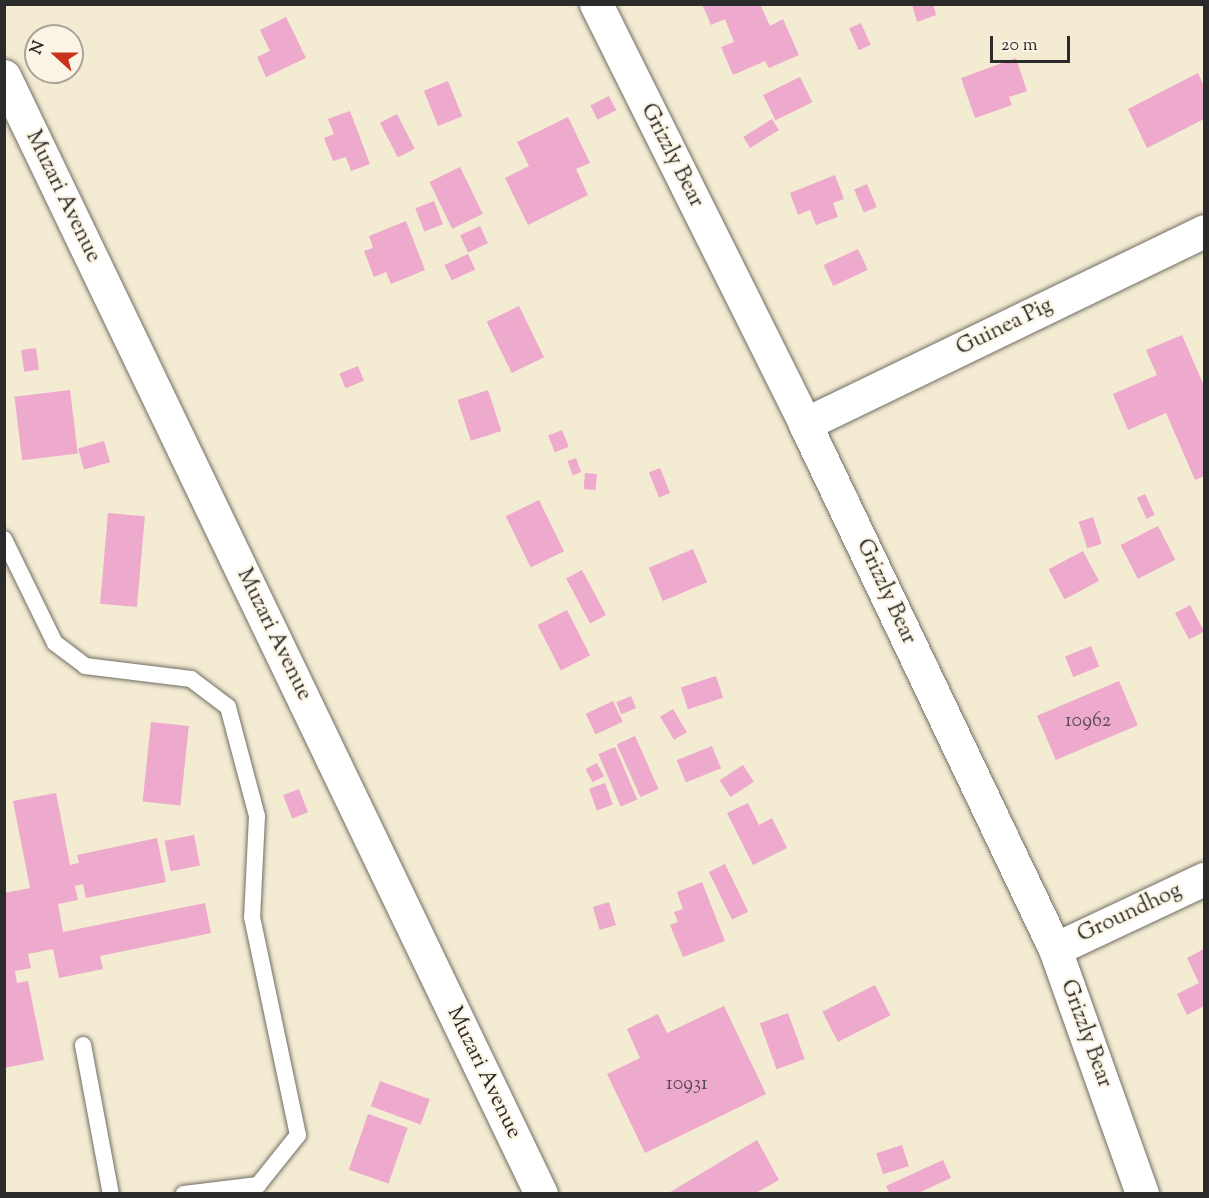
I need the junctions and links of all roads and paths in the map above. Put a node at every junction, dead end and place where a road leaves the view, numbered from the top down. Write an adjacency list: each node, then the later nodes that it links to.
1 (596, 4): 4 (street, Grizzly Bear)
2 (4, 76): 11 (street, Muzari Avenue)
3 (1204, 231): 4 (street, Guinea Pig)
4 (805, 424): 7 (street, Grizzly Bear)
5 (4, 539): 10 (lane)
6 (1204, 879): 7 (street, Groundhog)
7 (1055, 949): 12 (street, Grizzly Bear)
8 (83, 1045): 9 (lane)
9 (111, 1194)
10 (184, 1194)
11 (541, 1194)
12 (1142, 1194)

